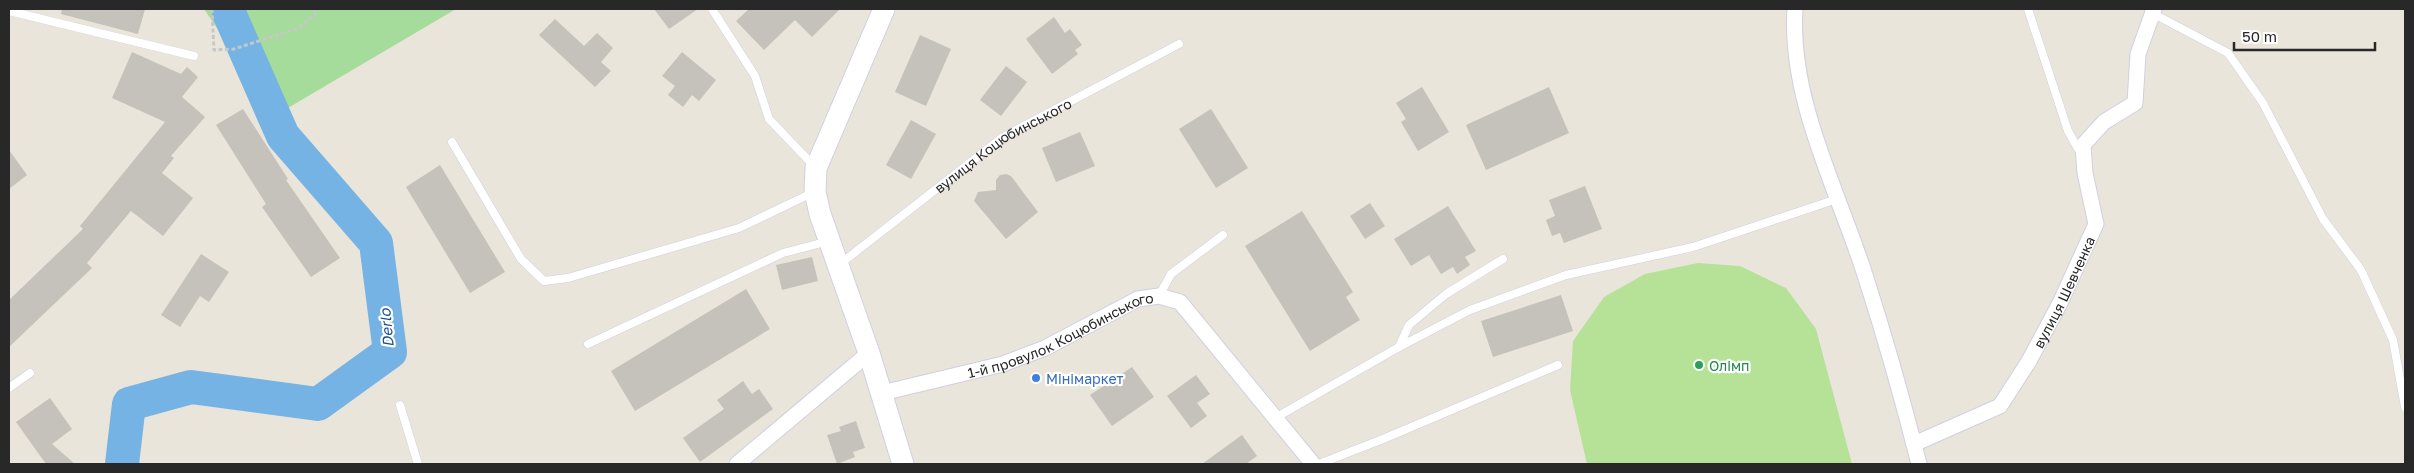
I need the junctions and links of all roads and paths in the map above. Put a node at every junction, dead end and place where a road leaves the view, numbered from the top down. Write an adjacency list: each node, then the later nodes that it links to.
1 (212, 9): 2 (path)
2 (316, 9)
3 (712, 9): 13 (lane)
4 (884, 9): 13 (street)
5 (1795, 9): 15 (street)
6 (2028, 9): 12 (lane)
7 (2153, 11): 12 (street, вулиця Шевченка); 29 (lane, вулиця Шевченка)
8 (9, 12): 10 (lane)
9 (1178, 44): 19 (lane, вулиця Коцюбинського)
10 (194, 56)
11 (452, 142): 14 (lane)
12 (2084, 158): 31 (street, вулиця Шевченка)
13 (816, 168): 14 (street)
14 (815, 192): 17 (street)
15 (1837, 199): 22 (lane); 31 (street)
16 (1224, 235): 20 (lane)
17 (830, 240): 19 (street); 21 (lane)
18 (1503, 259): 22 (lane)
19 (839, 265): 23 (street)
20 (1159, 296): 27 (street, 1-й провулок Коцюбинського); 30 (street, 1-й провулок Коцюбинського)
21 (588, 344)
22 (1399, 347): 30 (lane)
23 (869, 353): 27 (street); 33 (street)
24 (1558, 365): 36 (lane)
25 (30, 374): 26 (lane)
26 (9, 388)
27 (882, 393): 34 (street)
28 (400, 405): 32 (lane)
29 (2405, 407)
30 (1275, 418): 35 (street, 1-й провулок Коцюбинського)
31 (1914, 444): 37 (street)
32 (418, 464)
33 (737, 464)
34 (902, 464)
35 (1313, 464)
36 (1319, 464)
37 (1919, 464)

